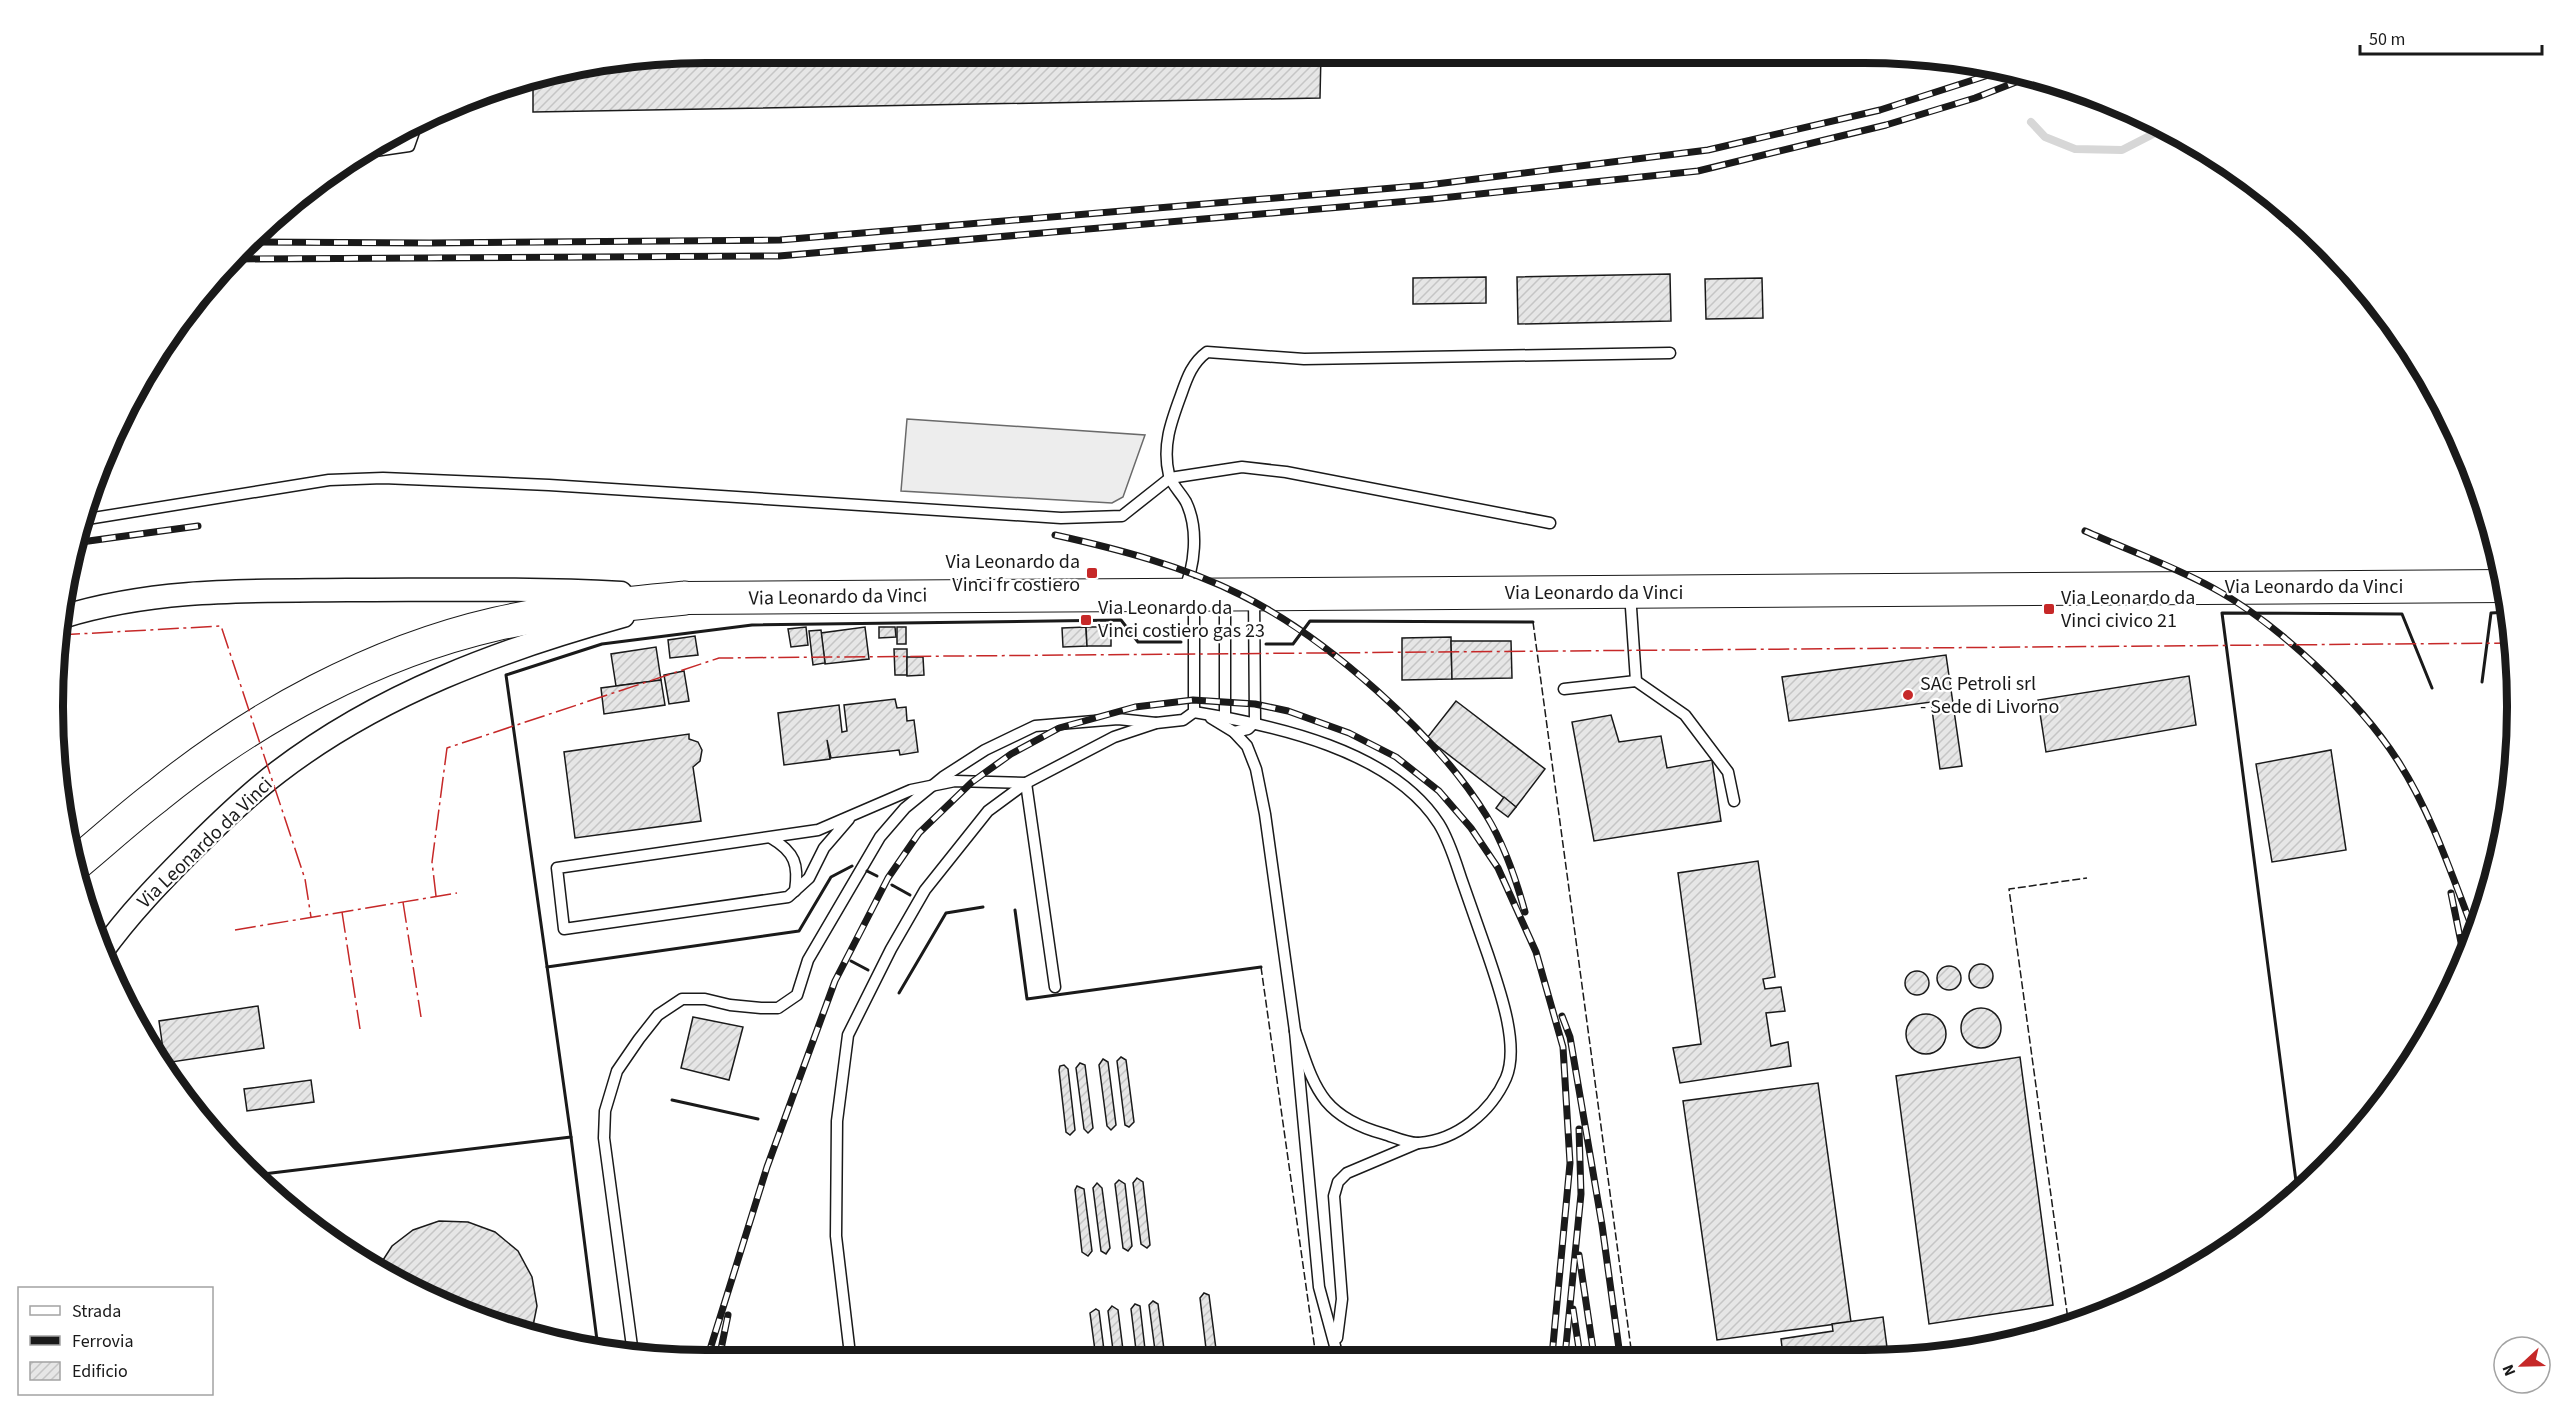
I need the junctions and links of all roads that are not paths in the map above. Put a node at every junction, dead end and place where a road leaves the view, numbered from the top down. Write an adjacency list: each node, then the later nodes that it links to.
1 (413, 134): 2 (lane)
2 (384, 150)
3 (1670, 353): 4 (lane)
4 (1170, 478): 5 (lane); 6 (lane); 9 (lane)
5 (92, 518)
6 (1550, 523)
7 (2496, 586): 8 (main road, Via Leonardo da Vinci)
8 (1630, 593): 10 (main road, Via Leonardo da Vinci); 13 (lane)
9 (1188, 595): 10 (main road, Via Leonardo da Vinci); 11 (main road, Via Leonardo da Vinci); 15 (lane)
10 (1239, 595): 16 (lane); 17 (lane)
11 (686, 598): 12 (street, Via Leonardo da Vinci); 25 (highway); 27 (street, Via Leonardo da Vinci)
12 (70, 615)
13 (1636, 681): 14 (lane); 22 (lane)
14 (1564, 689)
15 (1194, 712): 16 (lane); 18 (lane)
16 (1223, 720): 17 (lane); 19 (lane)
17 (1255, 722): 19 (lane); 30 (lane)
18 (1156, 723): 20 (lane); 21 (lane)
19 (1234, 732): 29 (lane)
20 (1026, 783): 21 (lane); 28 (lane); 33 (lane)
21 (931, 786): 23 (lane); 32 (lane)
22 (1734, 801)
23 (849, 819): 24 (lane); 26 (lane)
24 (771, 838): 26 (lane); 26 (lane)
25 (82, 859)
26 (795, 891)
27 (108, 944)
28 (1055, 987)
29 (1295, 1031): 30 (lane); 31 (lane)
30 (1418, 1143): 31 (lane)
31 (1336, 1344): 34 (lane)
32 (632, 1345)
33 (848, 1350)
34 (1337, 1350)

